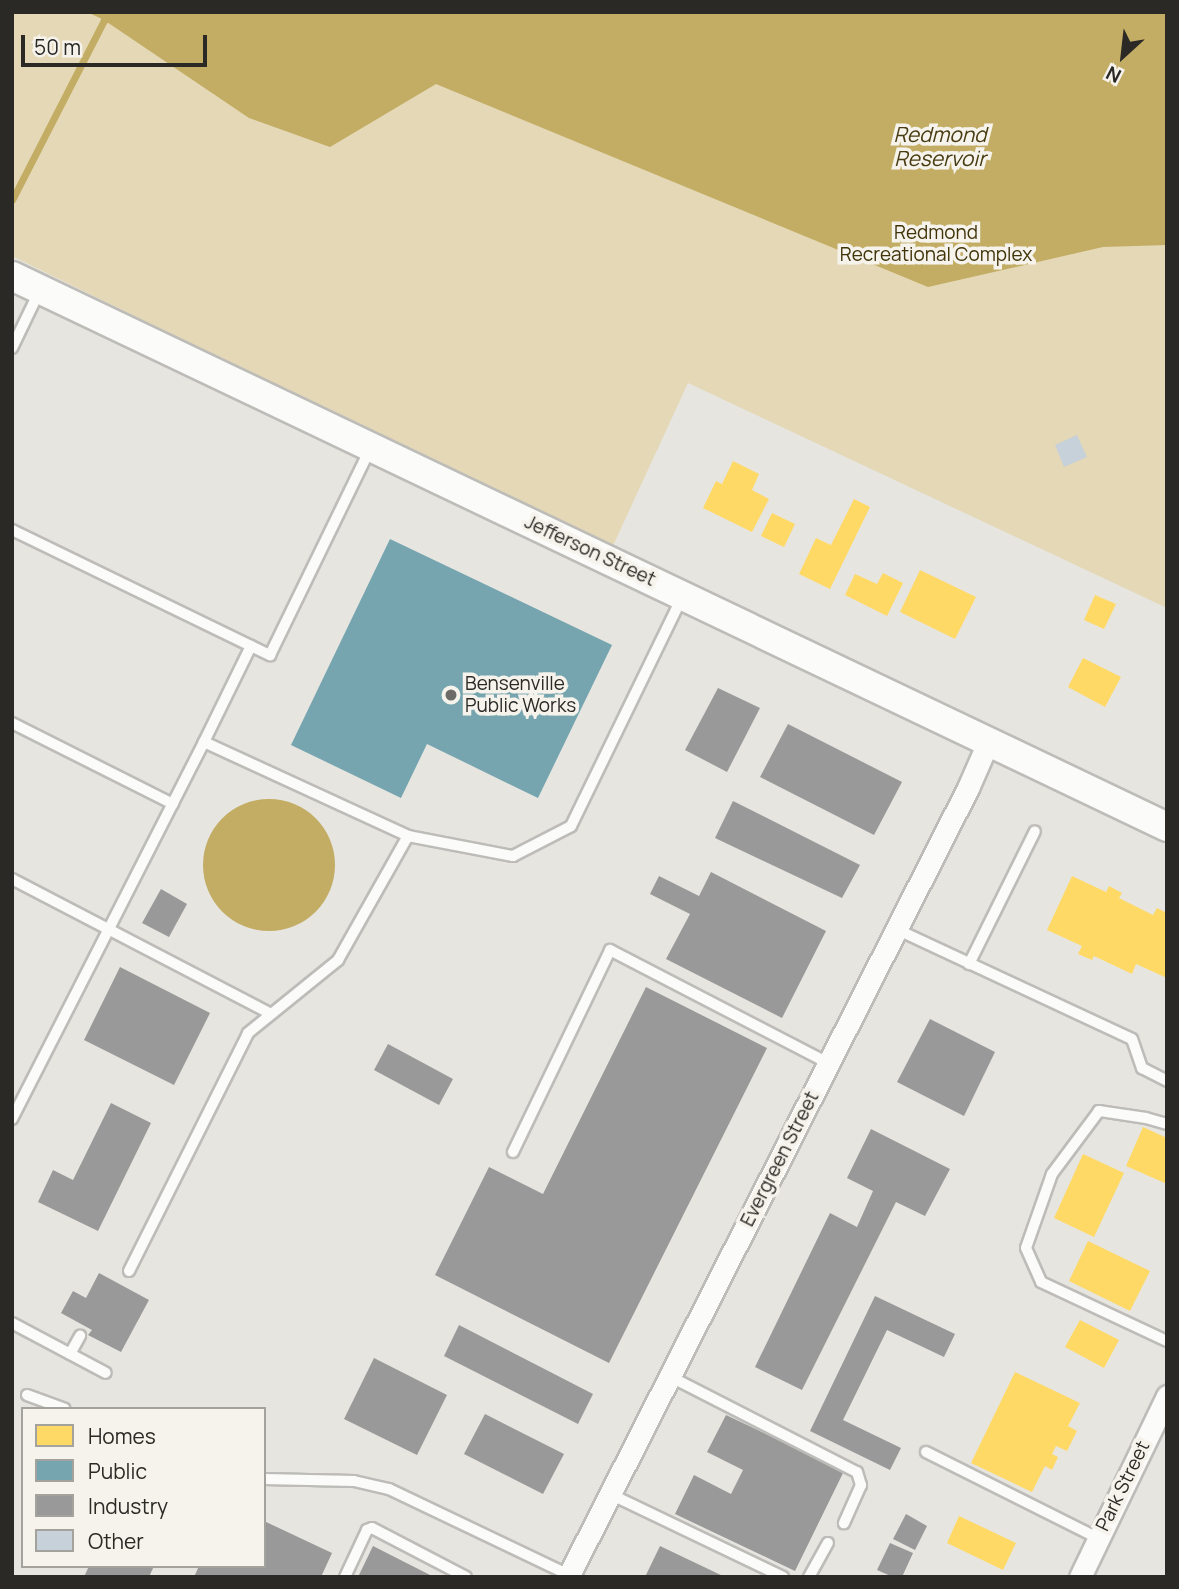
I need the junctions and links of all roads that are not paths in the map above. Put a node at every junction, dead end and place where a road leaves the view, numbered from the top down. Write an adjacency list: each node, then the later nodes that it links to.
1 (12, 276): 2 (street, Jefferson Street)
2 (40, 289): 3 (lane); 4 (street, Jefferson Street)
3 (12, 348)
4 (371, 447): 6 (street, Jefferson Street); 7 (lane)
5 (12, 530): 7 (lane)
6 (683, 595): 9 (street, Jefferson Street); 14 (lane)
7 (251, 646): 10 (lane)
8 (12, 723): 11 (lane)
9 (989, 740): 12 (street, Jefferson Street); 16 (street, Evergreen Street)
10 (204, 742): 11 (lane); 14 (lane)
11 (173, 804): 17 (lane)
12 (1167, 827)
13 (1035, 831): 18 (lane)
14 (408, 836): 19 (lane)
15 (12, 879): 17 (lane)
16 (896, 929): 18 (lane); 20 (street, Evergreen Street)
17 (109, 931): 19 (lane); 22 (lane)
18 (969, 964): 21 (lane)
19 (271, 1014): 25 (lane)
20 (828, 1063): 24 (lane); 31 (street, Evergreen Street)
21 (1167, 1081)
22 (12, 1119)
23 (1167, 1124): 28 (lane)
24 (513, 1152)
25 (129, 1271)
26 (12, 1323): 29 (lane)
27 (80, 1336): 29 (lane)
28 (1167, 1341)
29 (70, 1354): 30 (lane)
30 (106, 1373)
31 (670, 1376): 37 (street, Evergreen Street); 38 (lane)
32 (27, 1395): 34 (lane)
33 (1167, 1396): 39 (street, Park Street)
34 (60, 1407)
35 (926, 1452): 39 (lane)
36 (266, 1479): 41 (lane)
37 (610, 1494): 41 (street, Evergreen Street); 44 (lane)
38 (844, 1523)
39 (1098, 1538): 46 (street, Park Street)
40 (828, 1543): 45 (lane)
41 (568, 1576)
42 (345, 1577): 43 (lane)
43 (466, 1577)
44 (783, 1577)
45 (809, 1577)
46 (1080, 1577)

